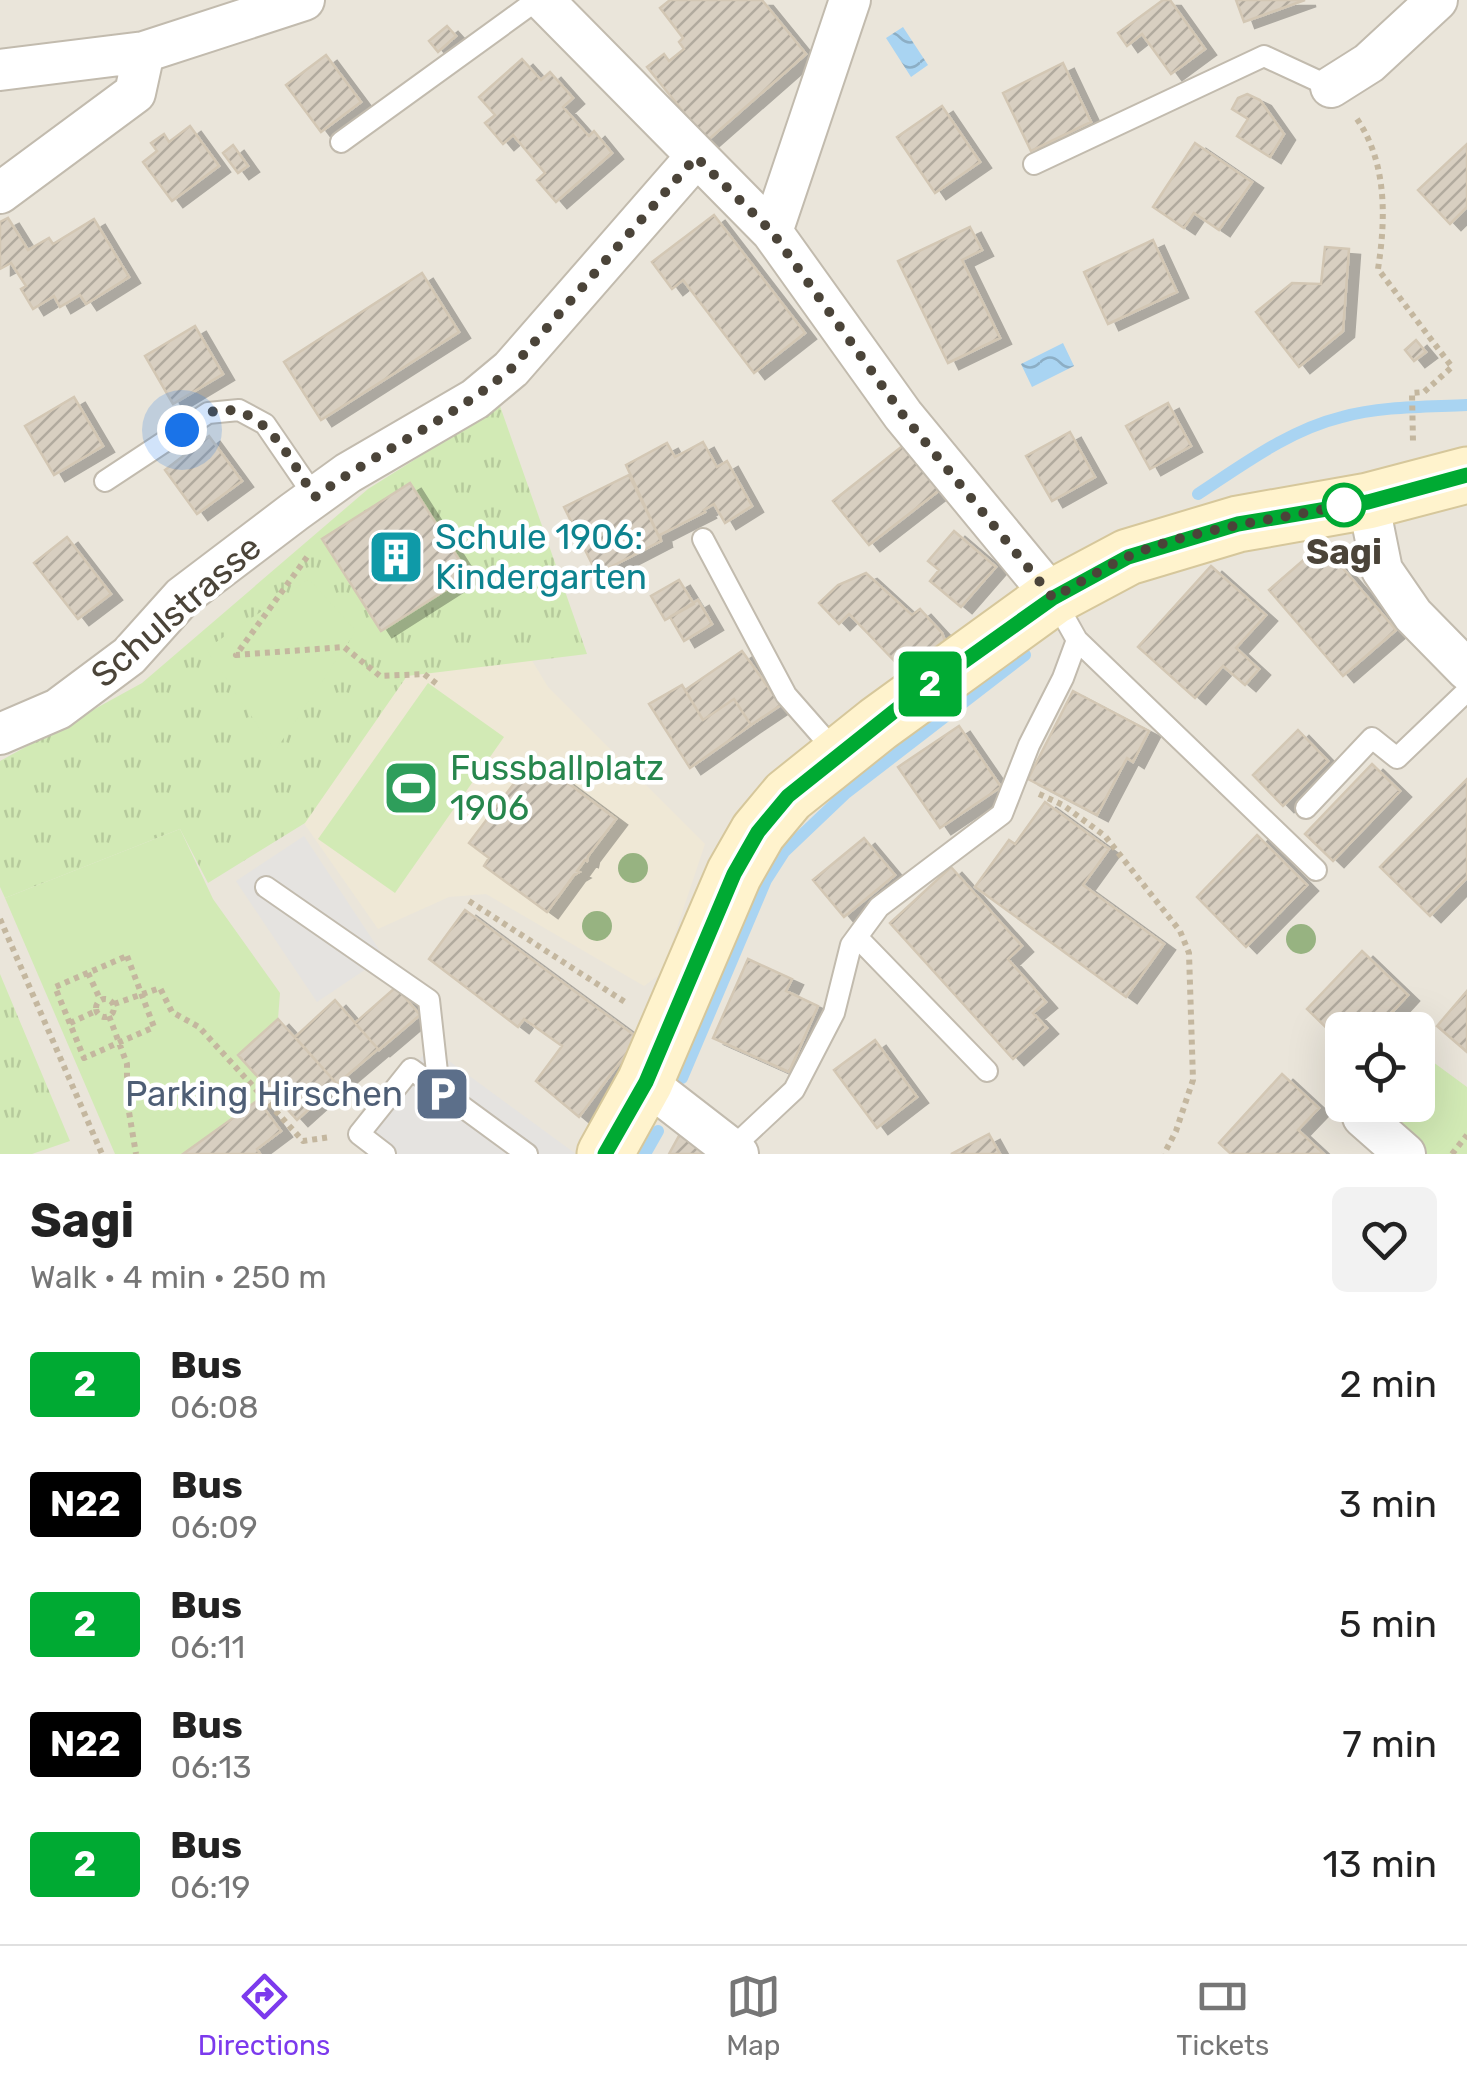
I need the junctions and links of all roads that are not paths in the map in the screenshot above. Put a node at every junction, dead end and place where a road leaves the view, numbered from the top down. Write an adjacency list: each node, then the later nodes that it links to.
1 (304, 0): 5 (street)
2 (540, 0): 8 (lane); 9 (street)
3 (850, 0): 12 (street)
4 (1437, 0): 7 (street)
5 (144, 52): 6 (street); 11 (street)
6 (0, 70)
7 (1331, 87): 10 (lane)
8 (341, 142)
9 (696, 157): 12 (street); 16 (street, Schulstrasse)
10 (1034, 164)
11 (0, 193)
12 (772, 232): 18 (street)
13 (1467, 475): 15 (main road)
14 (105, 480): 16 (lane)
15 (1368, 502): 18 (main road); 19 (street)
16 (304, 505): 21 (street, Schulstrasse)
17 (703, 538): 22 (lane)
18 (1065, 618): 22 (main road); 24 (lane); 26 (lane)
19 (1467, 670)
20 (1467, 691): 23 (lane)
21 (0, 734)
22 (839, 755): 28 (main road)
23 (1306, 808)
24 (1316, 870)
25 (266, 886): 29 (lane)
26 (856, 937): 27 (lane); 31 (lane)
27 (988, 1071)
28 (646, 1082): 31 (street); 34 (main road)
29 (439, 1090): 32 (lane); 33 (lane)
30 (1369, 1122): 35 (street)
31 (735, 1151)
32 (385, 1154)
33 (527, 1154)
34 (605, 1154)
35 (1406, 1154)

